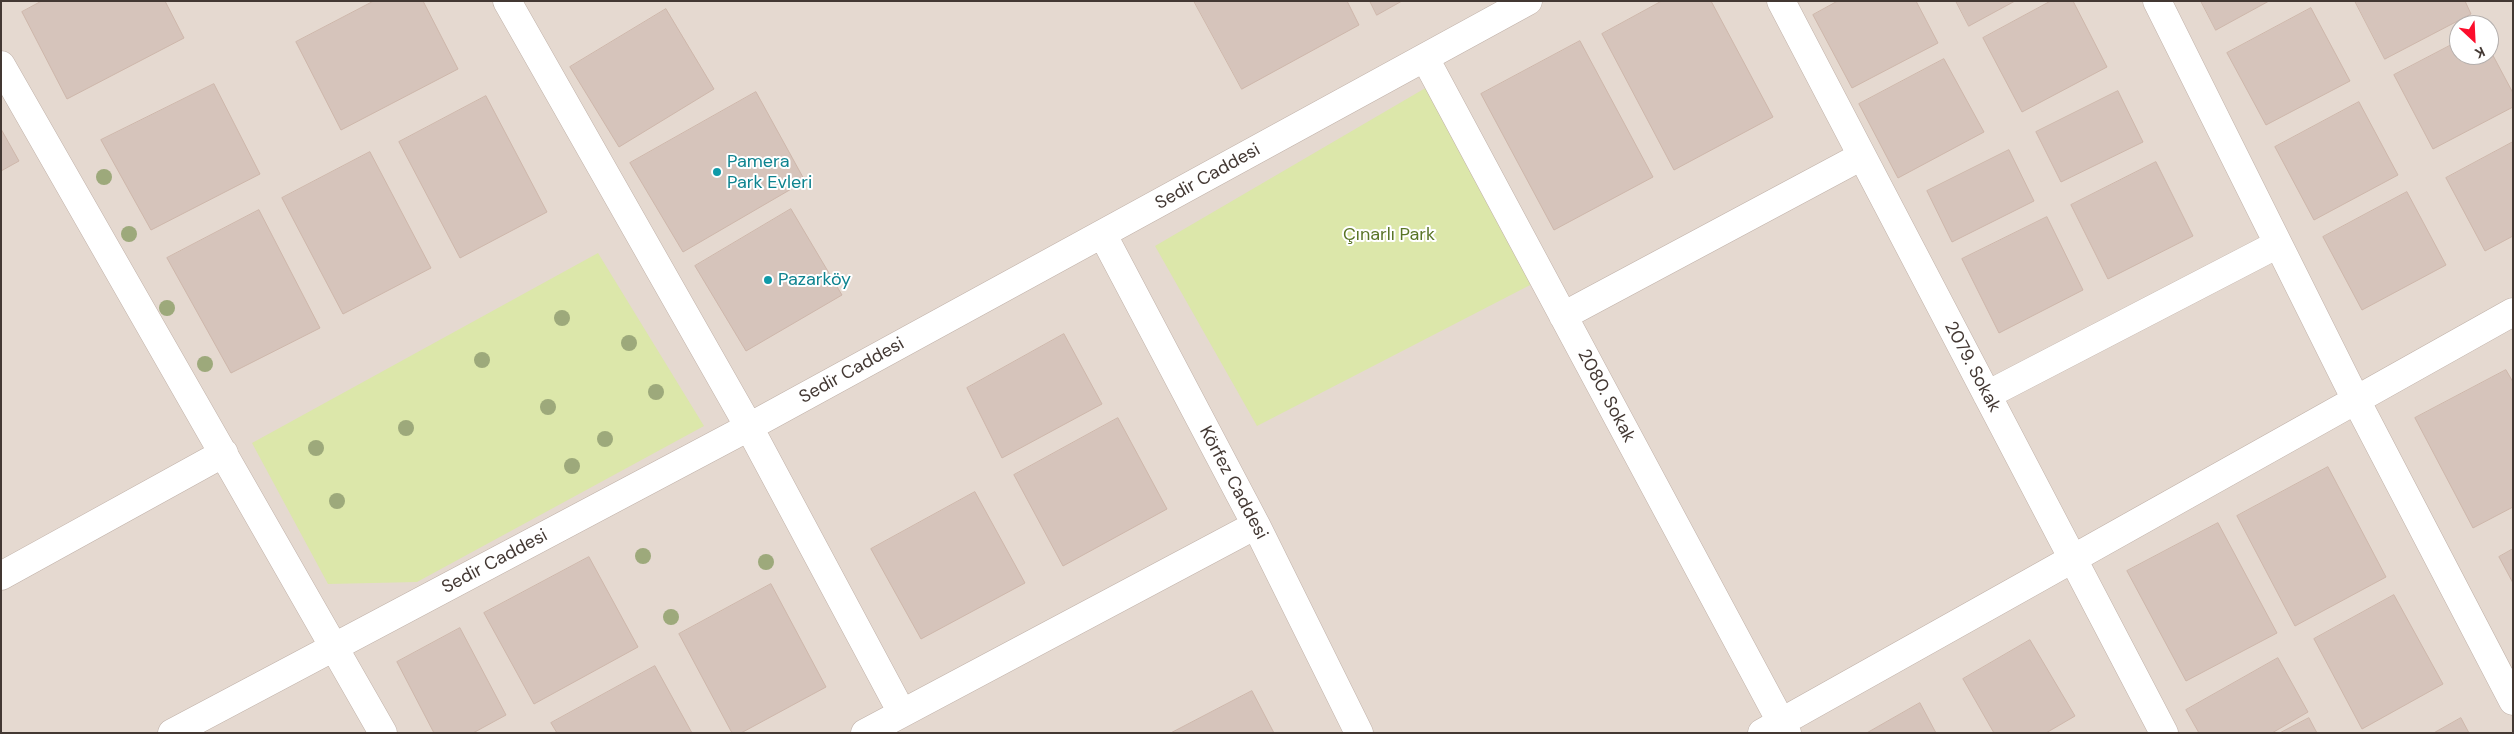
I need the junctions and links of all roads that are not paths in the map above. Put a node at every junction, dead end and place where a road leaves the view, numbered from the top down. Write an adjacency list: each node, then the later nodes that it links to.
1 (507, 1): 14 (street)
2 (1528, 1): 5 (street, Sedir Caddesi)
3 (1781, 1): 7 (street, 2079. Sokak)
4 (2157, 1): 9 (street)
5 (1425, 58): 8 (street, Sedir Caddesi); 11 (street, 2080. Sokak)
6 (1, 65): 15 (street)
7 (1862, 156): 11 (street); 12 (street, 2079. Sokak)
8 (1103, 235): 14 (street, Sedir Caddesi); 16 (street, Körfez Caddesi)
9 (2278, 244): 12 (street); 13 (street)
10 (2513, 312): 13 (street)
11 (1563, 316): 22 (street, 2080. Sokak)
12 (1987, 395): 17 (street, 2079. Sokak)
13 (2356, 400): 17 (street); 20 (street)
14 (749, 427): 19 (street, Sedir Caddesi); 21 (street)
15 (224, 452): 18 (street); 19 (street)
16 (1256, 525): 21 (street); 26 (street, Körfez Caddesi)
17 (2073, 559): 22 (street); 27 (street, 2079. Sokak)
18 (1, 576)
19 (335, 646): 23 (street, Sedir Caddesi); 24 (street)
20 (2513, 701)
21 (902, 713): 25 (street)
22 (1777, 729)
23 (172, 733)
24 (383, 733)
25 (865, 733)
26 (1359, 733)
27 (2164, 733)

